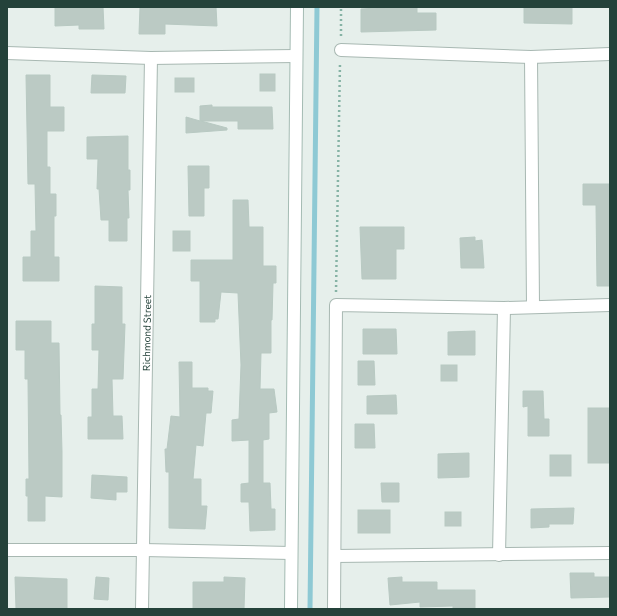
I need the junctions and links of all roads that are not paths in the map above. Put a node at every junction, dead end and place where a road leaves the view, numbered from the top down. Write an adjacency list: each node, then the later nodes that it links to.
1 (297, 7): 5 (street)
2 (341, 50): 6 (street)
3 (7, 53): 7 (street)
4 (610, 54): 6 (street)
5 (296, 56): 7 (street); 13 (street)
6 (531, 57): 9 (street)
7 (151, 58): 12 (street, Richmond Street)
8 (610, 305): 9 (street)
9 (533, 306): 10 (street)
10 (504, 308): 15 (street); 16 (street)
11 (7, 550): 12 (street)
12 (143, 550): 13 (street); 17 (street, Richmond Street)
13 (291, 553): 18 (street)
14 (610, 553): 15 (street)
15 (499, 555): 16 (street)
16 (335, 556): 19 (street)
17 (142, 609)
18 (291, 609)
19 (334, 609)

